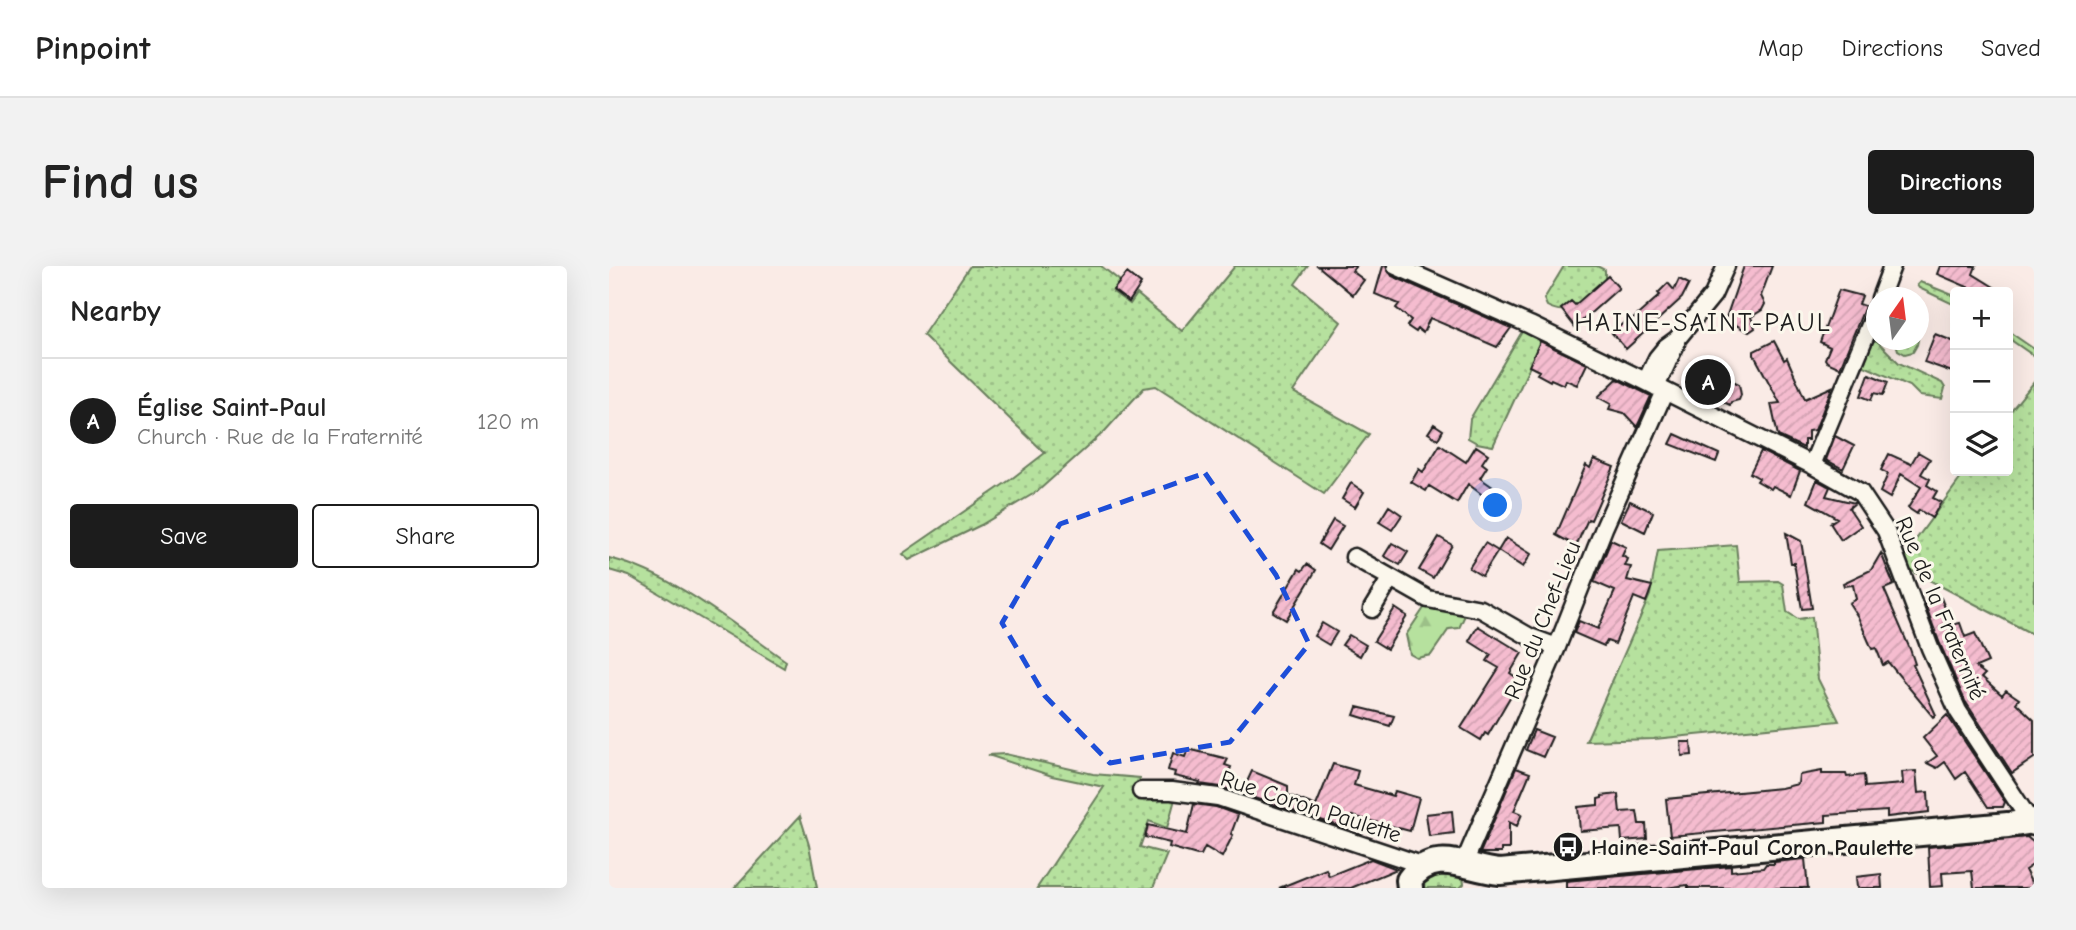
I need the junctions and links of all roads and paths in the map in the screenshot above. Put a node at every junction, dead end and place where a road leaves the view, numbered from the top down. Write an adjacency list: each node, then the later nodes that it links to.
1 (1396, 266): 6 (street, Rue de la Fraternité)
2 (1726, 266): 6 (street, Rue du Chef-Lieu)
3 (1892, 266): 4 (street)
4 (1884, 287)
5 (1866, 335): 7 (street)
6 (1656, 386): 7 (street, Rue de la Fraternité); 11 (street, Rue du Chef-Lieu)
7 (1812, 465): 13 (street, Rue de la Fraternité)
8 (1354, 557): 9 (street)
9 (1389, 579): 10 (street); 11 (street)
10 (1372, 609)
11 (1557, 647): 14 (street, Rue du Chef-Lieu)
12 (1141, 791): 15 (street, Rue Coron Paulette)
13 (2033, 823): 14 (main road)
14 (1469, 876): 15 (main road)
15 (1409, 880)

